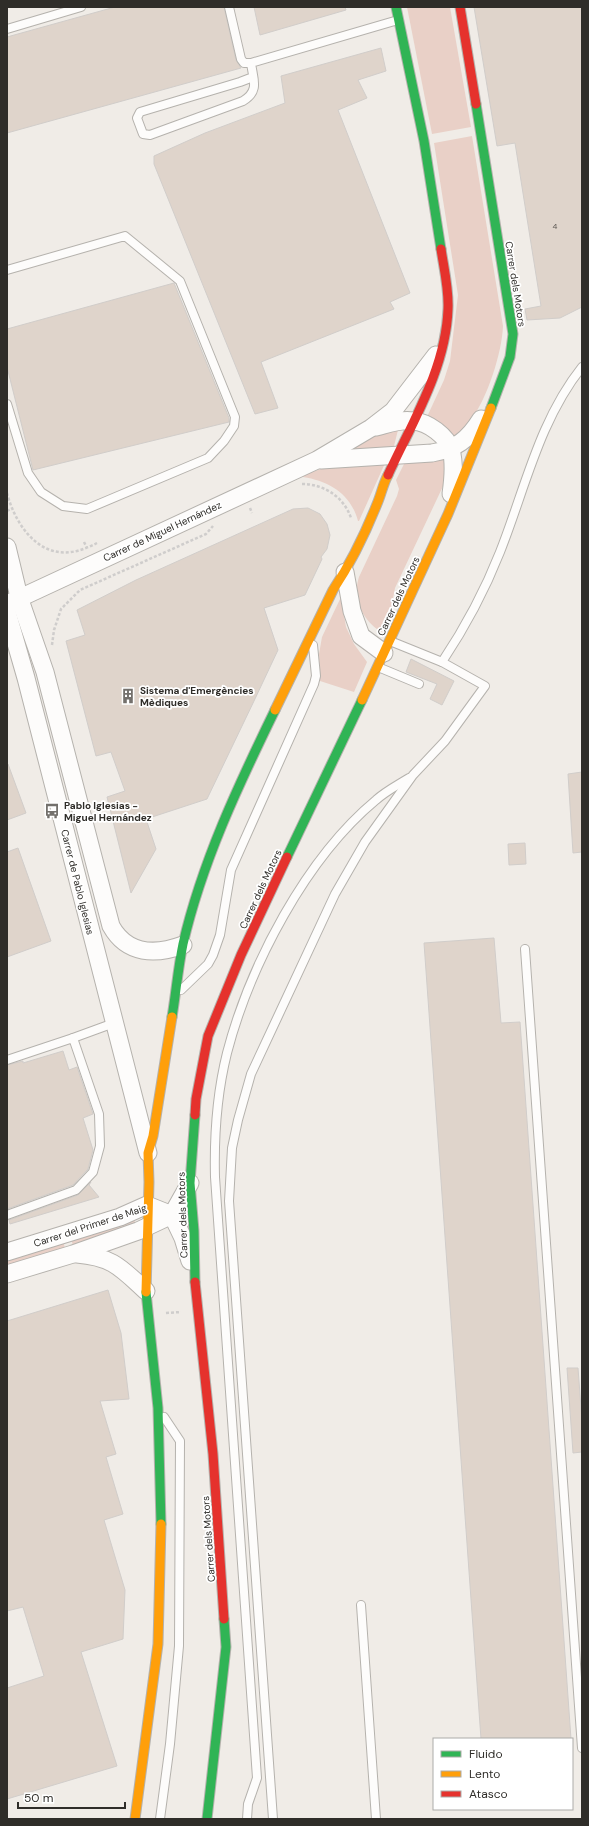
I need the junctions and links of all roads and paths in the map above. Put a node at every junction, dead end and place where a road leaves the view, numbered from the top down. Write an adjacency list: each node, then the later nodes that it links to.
1 (81, 7): 6 (lane)
2 (228, 7): 7 (lane)
3 (396, 7): 5 (street)
4 (460, 7): 12 (street, Carrer dels Motors)
5 (399, 20): 7 (lane); 10 (street)
6 (7, 29)
7 (251, 63): 8 (lane)
8 (253, 77): 8 (lane)
9 (7, 270): 13 (lane)
10 (443, 347): 14 (street); 15 (street, Carrer de Miguel Hernández)
11 (582, 367): 43 (lane)
12 (496, 396): 16 (street, Carrer de Miguel Hernández); 27 (street, Carrer dels Motors)
13 (7, 404)
14 (413, 421): 15 (street, Carrer de Miguel Hernández); 16 (street, Carrer de Miguel Hernández); 17 (street)
15 (371, 428): 18 (street, Carrer de Miguel Hernández)
16 (451, 449): 17 (street, Carrer de Miguel Hernández); 27 (street)
17 (397, 455): 18 (street, Carrer de Miguel Hernández); 34 (street)
18 (317, 460): 38 (street, Carrer de Miguel Hernández)
19 (296, 485): 28 (path)
20 (7, 493): 23 (path)
21 (255, 504): 24 (path)
22 (250, 508): 26 (path)
23 (11, 509): 25 (path); 33 (path)
24 (242, 510)
25 (7, 511)
26 (252, 513)
27 (448, 514): 42 (street, Carrer dels Motors)
28 (352, 521)
29 (214, 525): 36 (path)
30 (102, 541): 33 (path)
31 (84, 542): 33 (path, Carrer de Miguel Hernández)
32 (7, 547): 38 (street, Carrer de Pablo Iglesias)
33 (88, 549)
34 (345, 572): 40 (street); 42 (street)
35 (98, 576): 36 (path, Carrer de Miguel Hernández)
36 (100, 582): 37 (path, Carrer de Miguel Hernández); 41 (path)
37 (103, 587)
38 (13, 600): 46 (street, Carrer de Pablo Iglesias)
39 (7, 612): 49 (street, Carrer de Pablo Iglesias)
40 (311, 636): 46 (street); 48 (lane, Carrer dels Motors)
41 (52, 647)
42 (384, 653): 43 (lane); 44 (lane); 53 (street, Carrer dels Motors)
43 (442, 662): 45 (lane)
44 (419, 684)
45 (413, 775): 71 (lane); 72 (lane)
46 (183, 945): 48 (street)
47 (524, 949): 67 (lane)
48 (176, 994): 52 (street)
49 (114, 1023): 50 (lane); 52 (street, Carrer de Pablo Iglesias)
50 (73, 1038): 51 (lane); 55 (lane)
51 (7, 1060)
52 (148, 1153): 54 (street)
53 (190, 1182): 56 (street); 60 (street, Carrer dels Motors)
54 (148, 1205): 56 (street, Carrer del Primer de Maig); 57 (street); 58 (street, Carrer del Primer de Maig)
55 (7, 1215)
56 (172, 1215): 57 (street, Carrer del Primer de Maig); 60 (street)
57 (147, 1226): 59 (street, Carrer del Primer de Maig); 62 (street)
58 (7, 1252)
59 (73, 1254): 61 (street, Carrer del Primer de Maig); 62 (street, Carrer del Primer de Maig)
60 (194, 1273): 70 (street, Carrer dels Motors)
61 (7, 1274)
62 (146, 1291): 65 (street)
63 (185, 1312): 64 (path)
64 (164, 1313)
65 (158, 1408): 68 (street); 69 (lane)
66 (361, 1605): 73 (lane)
67 (582, 1748)
68 (135, 1819)
69 (160, 1819)
70 (207, 1819)
71 (247, 1819)
72 (273, 1819)
73 (376, 1819)

